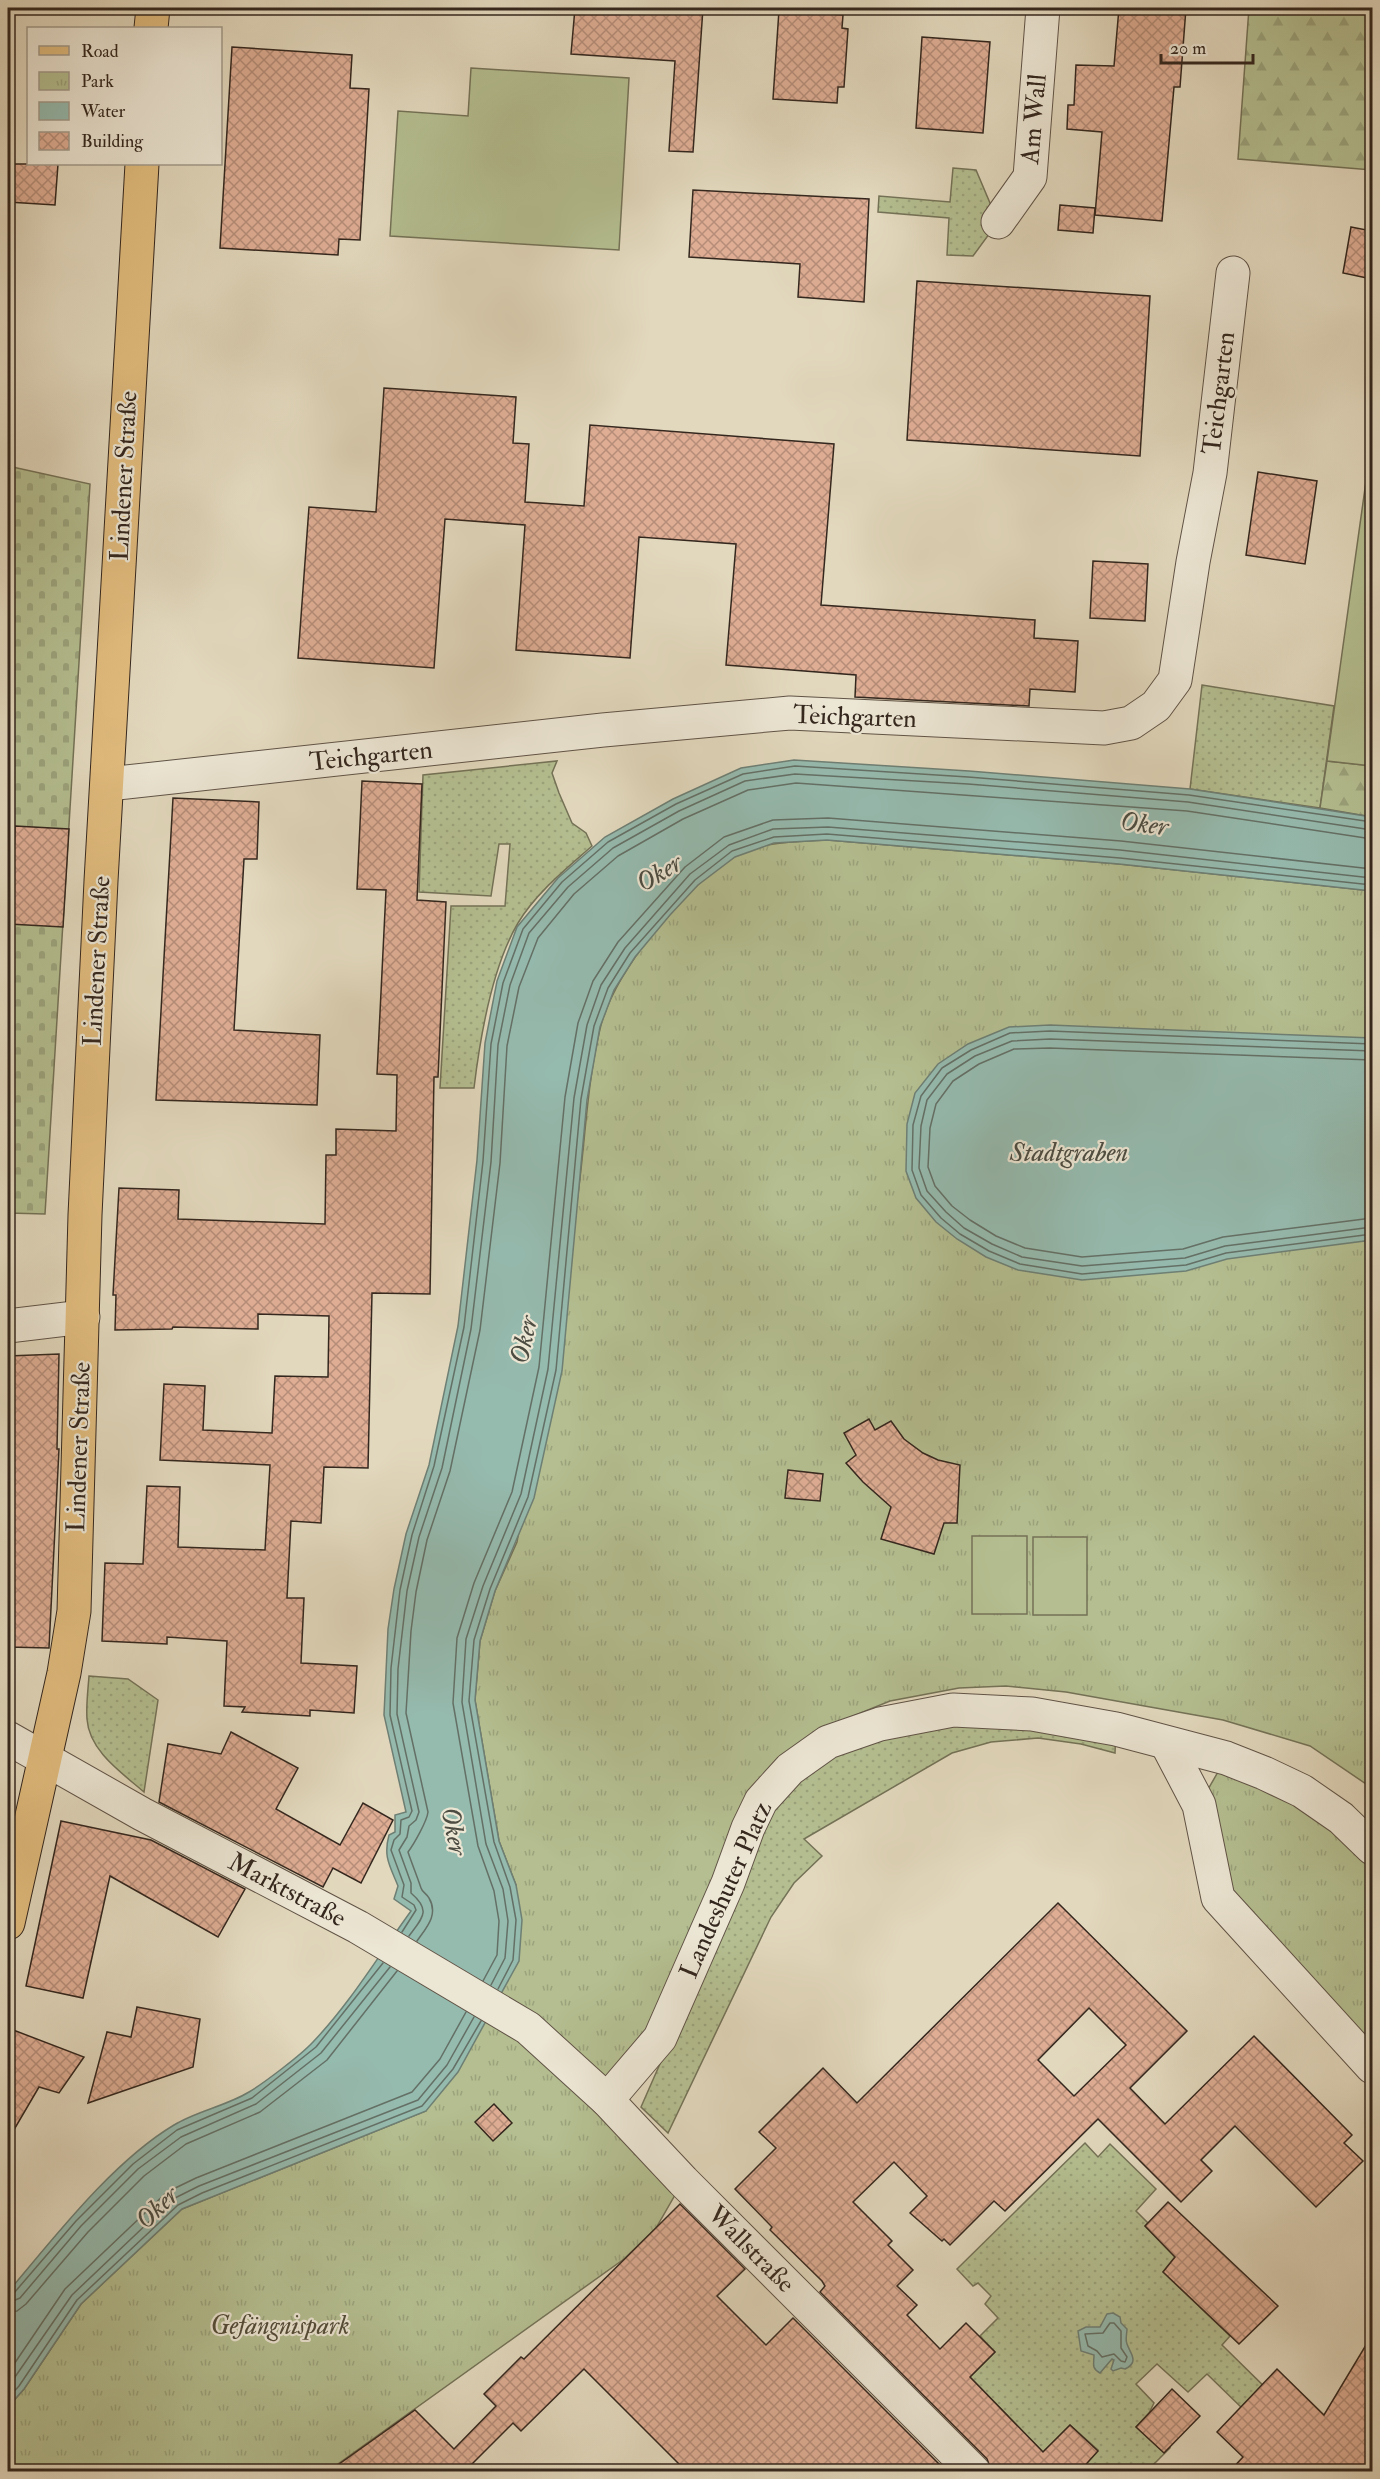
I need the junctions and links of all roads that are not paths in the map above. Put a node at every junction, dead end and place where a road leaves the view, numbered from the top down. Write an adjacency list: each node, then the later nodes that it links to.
1 (153, 8): 3 (main road)
2 (1043, 8): 5 (street, Am Wall)
3 (151, 27)
4 (142, 165): 7 (main road, Lindener Straße)
5 (998, 222)
6 (1233, 273): 7 (street, Teichgarten)
7 (108, 784): 8 (main road, Lindener Straße)
8 (83, 1317): 9 (street); 12 (main road, Lindener Straße)
9 (8, 1326)
10 (8, 1738): 12 (street, Marktstraße)
11 (1167, 1744): 13 (street, Landeshuter Platz); 16 (street); 17 (street, Landeshuter Platz)
12 (45, 1757): 14 (main road, Lindener Straße); 15 (street, Marktstraße)
13 (1372, 1848)
14 (8, 1923)
15 (528, 2028): 17 (street, Wallstraße)
16 (1372, 2067)
17 (607, 2100): 18 (street, Wallstraße)
18 (974, 2472)

